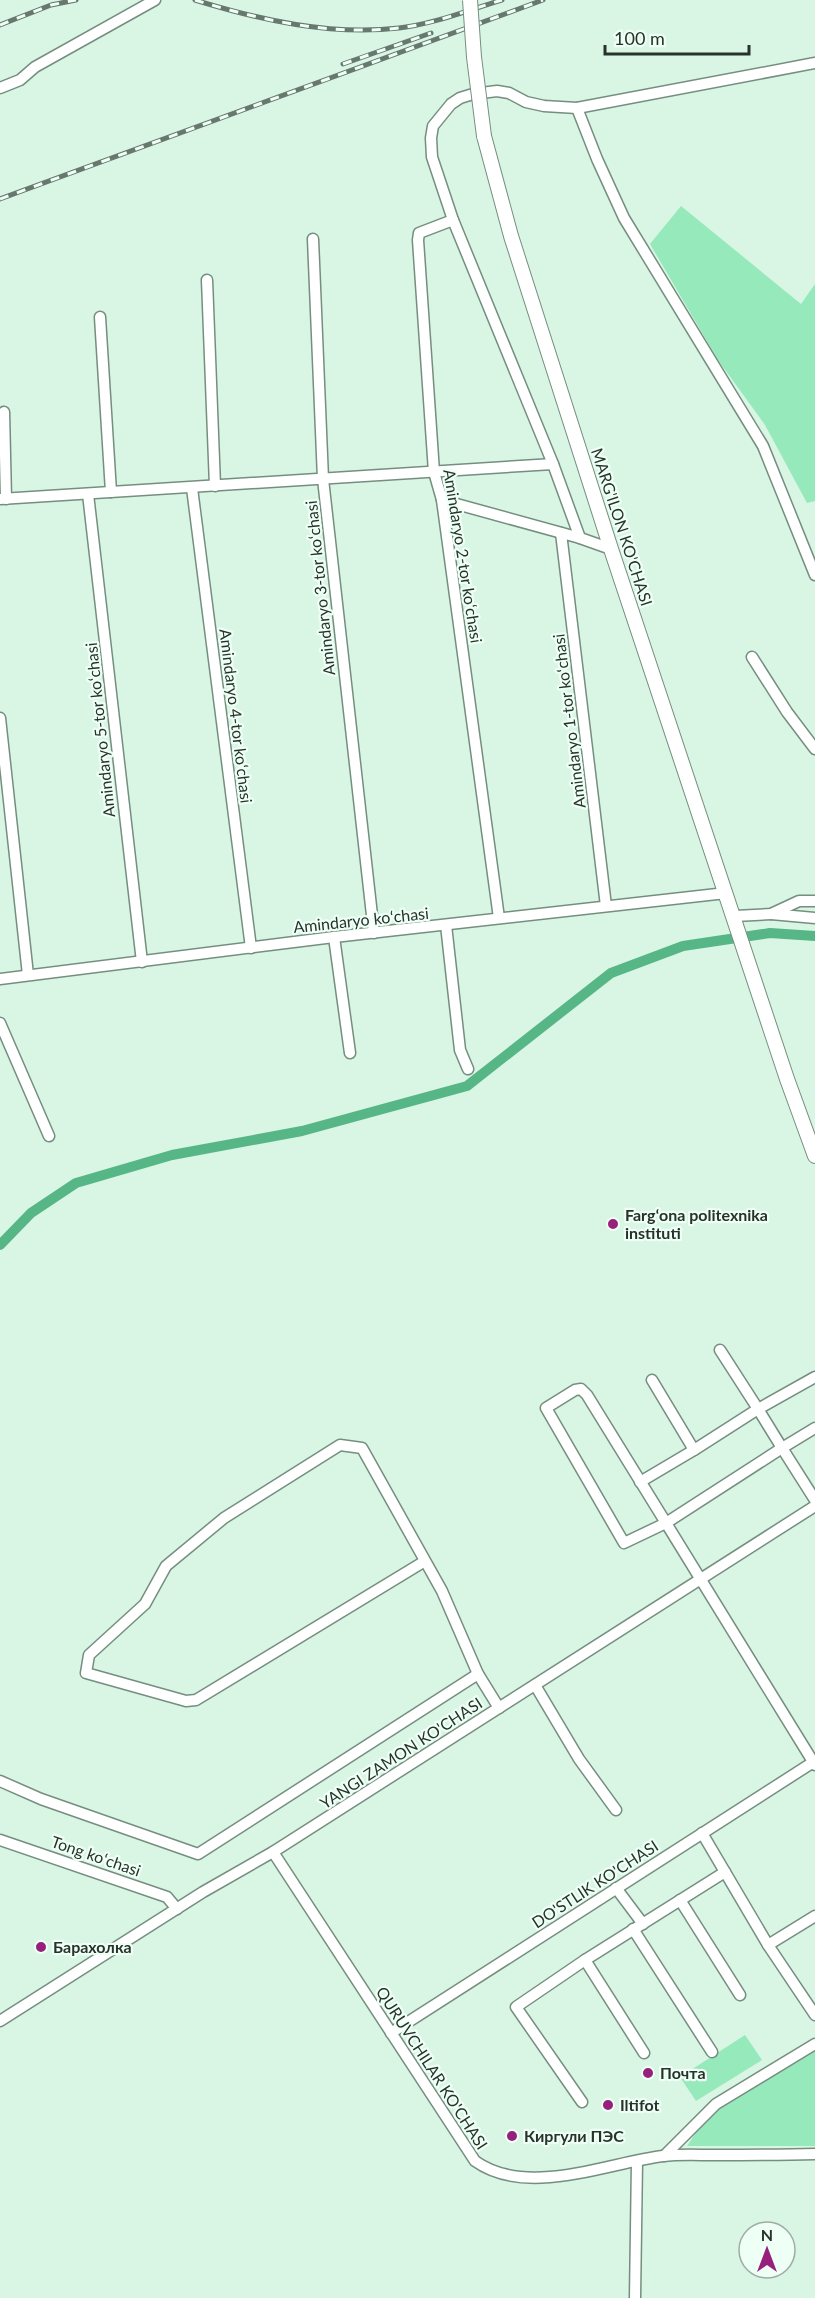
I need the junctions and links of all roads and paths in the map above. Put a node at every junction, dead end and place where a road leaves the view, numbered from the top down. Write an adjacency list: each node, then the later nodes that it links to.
1 (155, 0): 4 (street)
2 (471, 0): 22 (main road, MARG'ILON KO'CHASI, bridge)
3 (815, 63): 5 (street)
4 (0, 88)
5 (577, 108): 6 (street); 23 (street)
6 (453, 220): 11 (street); 12 (street, Amindaryo 2-tor koʻchasi)
7 (313, 239): 13 (street, Amindaryo 3-tor koʻchasi)
8 (207, 280): 14 (street)
9 (100, 317): 16 (street)
10 (3, 412): 18 (street)
11 (553, 464): 12 (street); 21 (street)
12 (434, 472): 13 (street); 19 (street, Amindaryo 2-tor koʻchasi)
13 (323, 479): 14 (street); 36 (street, Amindaryo 3-tor koʻchasi)
14 (214, 486): 15 (street)
15 (192, 488): 16 (street); 38 (street, Amindaryo 4-tor koʻchasi)
16 (111, 492): 17 (street)
17 (88, 494): 18 (street); 39 (street, Amindaryo 5-tor koʻchasi)
18 (3, 499)
19 (442, 500): 20 (street); 32 (street, Amindaryo 2-tor koʻchasi)
20 (561, 533): 21 (street); 30 (street, Amindaryo 1-tor koʻchasi)
21 (580, 538): 22 (street)
22 (611, 549): 28 (main road, MARG'ILON KO'CHASI)
23 (812, 563): 24 (street)
24 (815, 575)
25 (752, 657): 27 (street)
26 (0, 718): 40 (street)
27 (815, 749)
28 (726, 893): 30 (street, Amindaryo koʻchasi); 34 (main road, MARG'ILON KO'CHASI)
29 (815, 902): 31 (street)
30 (606, 906): 32 (street, Amindaryo koʻchasi)
31 (771, 914): 33 (street); 34 (street)
32 (499, 918): 35 (street, Amindaryo koʻchasi)
33 (815, 918)
34 (736, 921): 46 (main road, MARG'ILON KO'CHASI)
35 (446, 925): 36 (street, Amindaryo koʻchasi); 44 (street)
36 (374, 933): 37 (street, Amindaryo koʻchasi)
37 (334, 937): 38 (street, Amindaryo koʻchasi); 43 (street)
38 (251, 948): 39 (street, Amindaryo koʻchasi)
39 (142, 962): 40 (street, Amindaryo koʻchasi)
40 (28, 975): 41 (street, Amindaryo koʻchasi)
41 (0, 979)
42 (0, 1023): 45 (street)
43 (350, 1053)
44 (468, 1069)
45 (49, 1136)
46 (815, 1156)
47 (720, 1350): 50 (street)
48 (815, 1377): 50 (street)
49 (652, 1380): 53 (street)
50 (758, 1410): 52 (street); 53 (street)
51 (815, 1428): 52 (street)
52 (782, 1448): 55 (street); 57 (street)
53 (694, 1450): 54 (street)
54 (640, 1482): 57 (street); 57 (street)
55 (815, 1500)
56 (815, 1506): 59 (street, YANGI ZAMON KO'CHASI)
57 (666, 1523): 59 (street)
58 (425, 1561): 58 (street); 60 (street)
59 (699, 1579): 61 (street, YANGI ZAMON KO'CHASI); 63 (street)
60 (478, 1674): 62 (street); 64 (street)
61 (536, 1685): 62 (street, YANGI ZAMON KO'CHASI); 65 (street)
62 (499, 1708): 68 (street, YANGI ZAMON KO'CHASI)
63 (814, 1763): 66 (street, DO'STLIK KO'CHASI)
64 (0, 1781)
65 (615, 1810)
66 (702, 1833): 69 (street); 70 (street, DO'STLIK KO'CHASI)
67 (0, 1840): 72 (street, Tong koʻchasi)
68 (273, 1852): 72 (street, YANGI ZAMON KO'CHASI); 80 (street, QURUVCHILAR KO'CHASI)
69 (725, 1872): 71 (street); 75 (street)
70 (616, 1888): 74 (street); 80 (street, DO'STLIK KO'CHASI)
71 (680, 1900): 74 (street); 77 (street)
72 (177, 1909): 79 (street, YANGI ZAMON KO'CHASI)
73 (815, 1916): 75 (street)
74 (638, 1926): 76 (street); 82 (street)
75 (768, 1945): 78 (street)
76 (585, 1960): 83 (street); 84 (street)
77 (740, 1995)
78 (815, 2015)
79 (0, 2021)
80 (391, 2033): 87 (street, QURUVCHILAR KO'CHASI)
81 (815, 2044): 86 (street)
82 (712, 2052)
83 (644, 2053)
84 (582, 2102)
85 (815, 2154): 86 (street, QURUVCHILAR KO'CHASI)
86 (664, 2156): 87 (street, QURUVCHILAR KO'CHASI)
87 (637, 2161): 88 (street)
88 (635, 2298)

